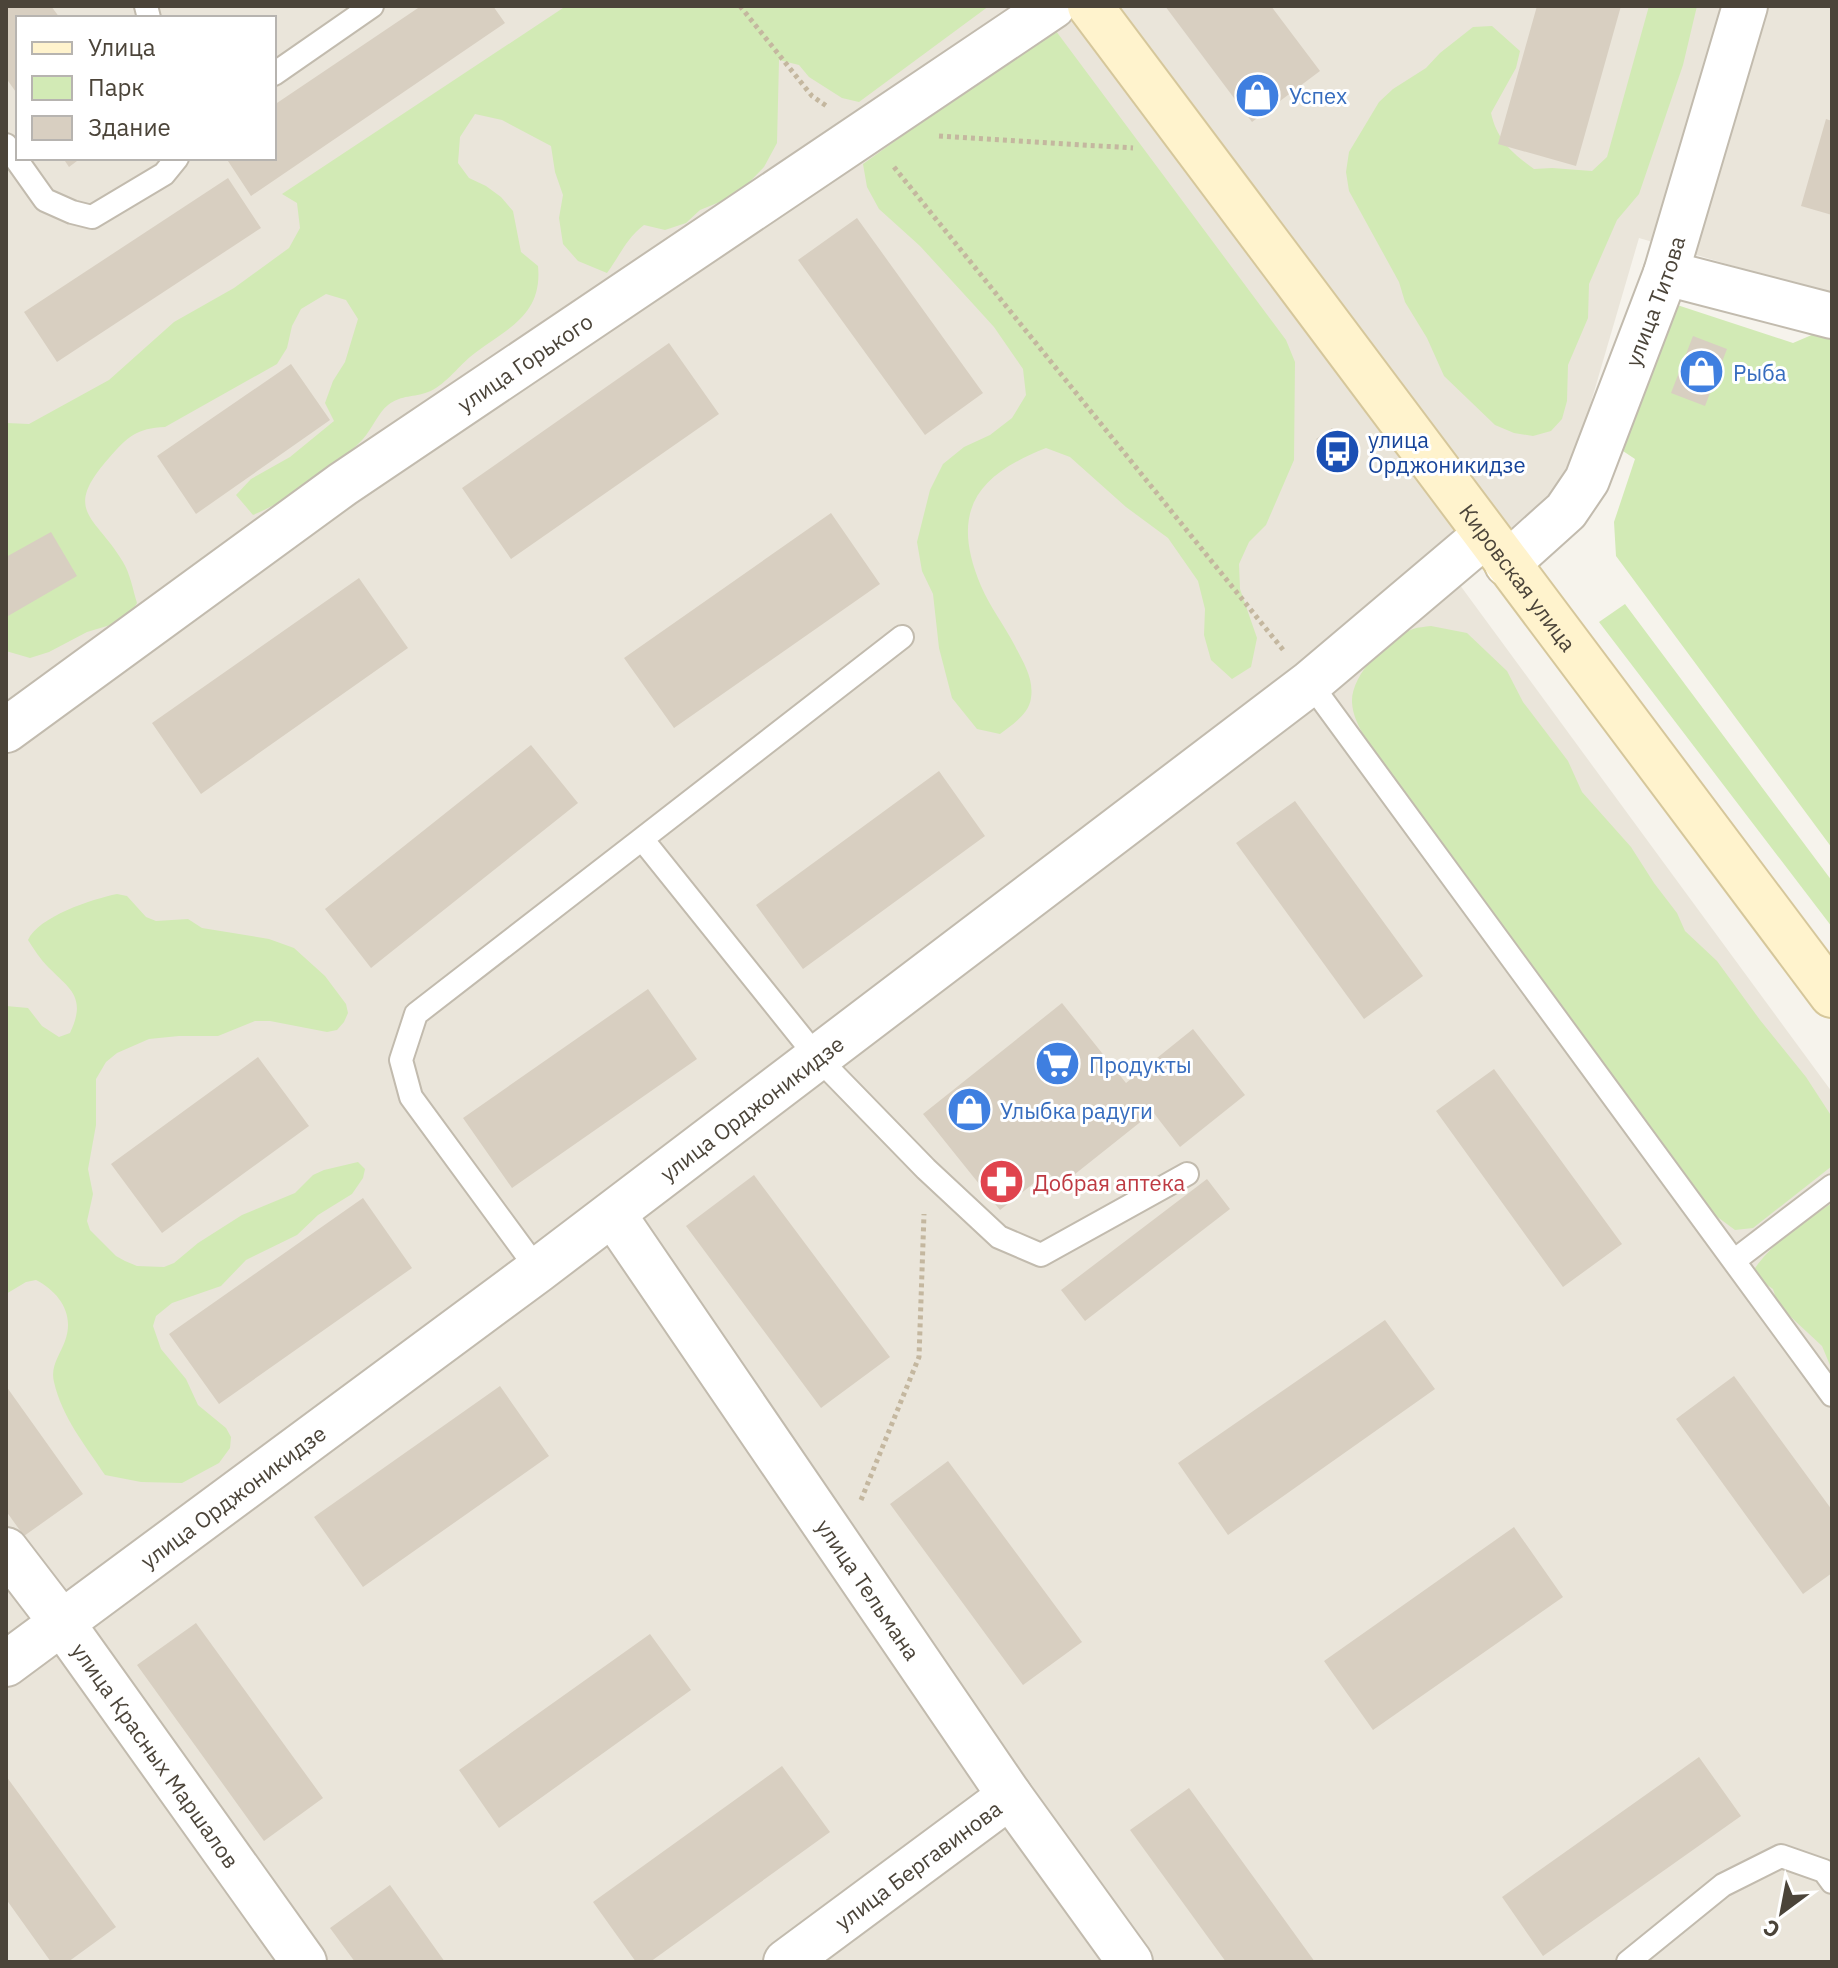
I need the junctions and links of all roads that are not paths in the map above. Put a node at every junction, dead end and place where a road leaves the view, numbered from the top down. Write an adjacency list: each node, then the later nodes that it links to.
1 (372, 6): 5 (lane)
2 (1053, 6): 13 (street, улица Горького)
3 (1090, 6): 10 (main road, Кировская улица)
4 (1745, 6): 8 (street, улица Титова)
5 (276, 73)
6 (17, 160): 7 (lane)
7 (175, 160)
8 (1666, 273): 9 (street); 10 (street, улица Титова)
9 (1832, 316)
10 (1496, 550): 12 (street, улица Орджоникидзе); 15 (main road, Кировская улица)
11 (902, 637): 14 (lane)
12 (1310, 683): 16 (street, улица Орджоникидзе); 20 (lane)
13 (6, 730)
14 (642, 839): 16 (lane); 21 (lane)
15 (1832, 995)
16 (817, 1057): 17 (lane); 19 (street, улица Орджоникидзе)
17 (1187, 1174)
18 (1832, 1186): 20 (lane)
19 (613, 1214): 21 (street, улица Орджоникидзе); 26 (street, улица Тельмана)
20 (1735, 1260): 22 (lane)
21 (538, 1270): 24 (street, улица Орджоникидзе)
22 (1832, 1395)
23 (6, 1550): 24 (street, улица Красных Маршалов)
24 (62, 1623): 25 (street, улица Орджоникидзе); 28 (street, улица Красных Маршалов)
25 (6, 1664)
26 (1010, 1796): 29 (street, улица Бергавинова); 30 (street, улица Тельмана)
27 (1832, 1882): 31 (lane)
28 (304, 1962)
29 (786, 1962)
30 (1130, 1962)
31 (1628, 1962)

